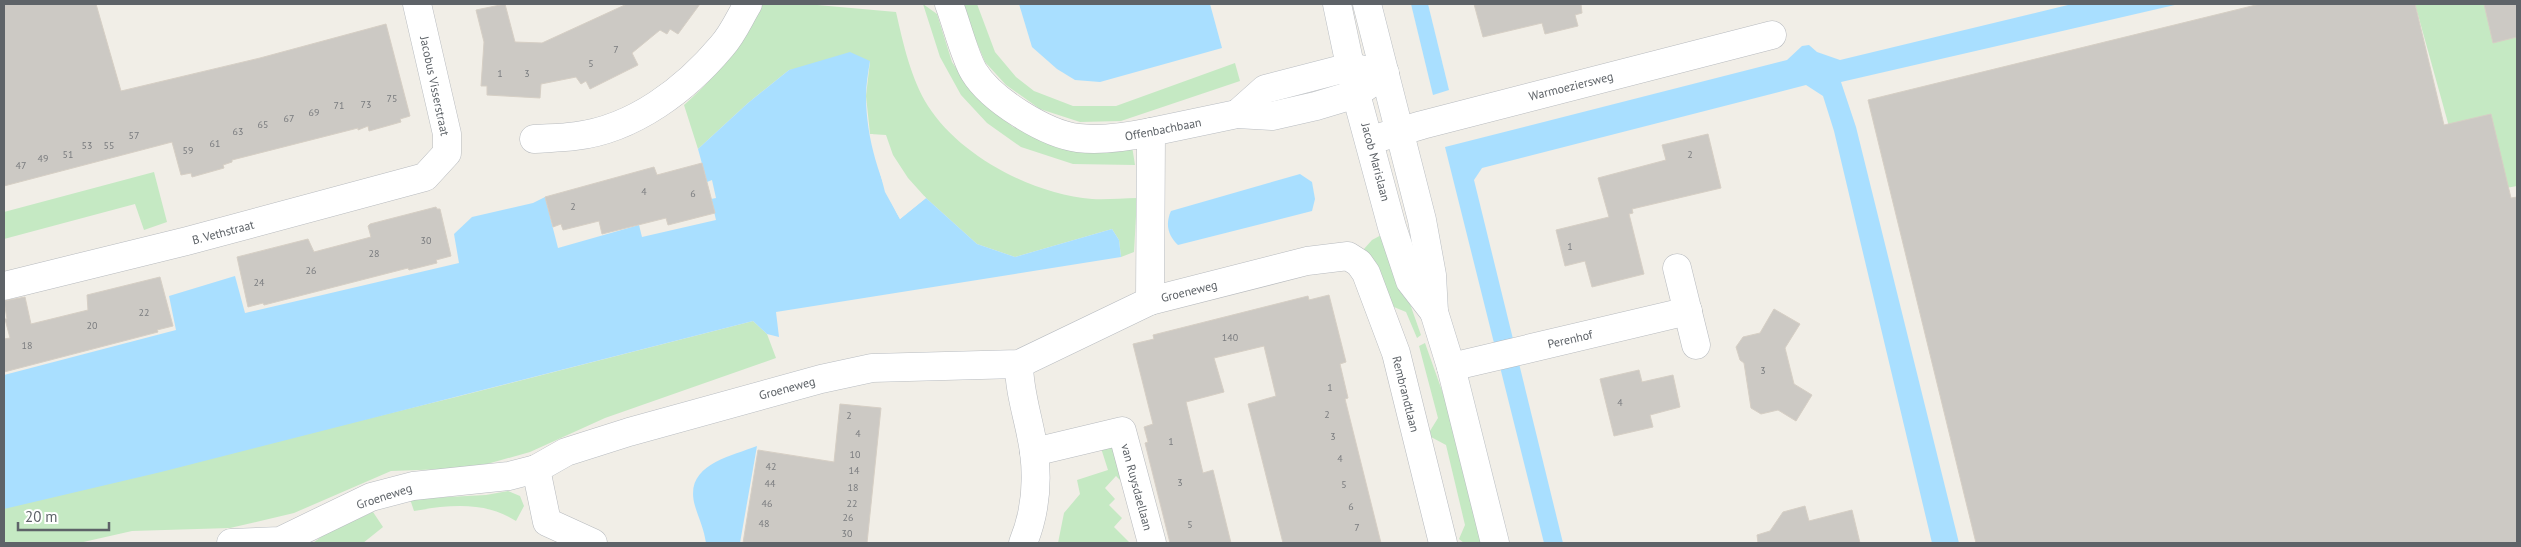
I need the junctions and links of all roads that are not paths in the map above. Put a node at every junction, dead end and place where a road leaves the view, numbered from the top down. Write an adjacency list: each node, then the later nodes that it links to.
1 (417, 4): 15 (street, Jacobus Visserstraat)
2 (748, 4): 13 (street)
3 (949, 4): 11 (street, Offenbachbaan)
4 (1336, 4): 7 (street, Jacob Marislaan)
5 (1367, 4): 8 (street, Jacob Marislaan)
6 (1772, 35): 12 (street, Warmoeziersweg)
7 (1350, 67): 8 (street, Offenbachbaan); 9 (street, Jacob Marislaan); 10 (street, Offenbachbaan)
8 (1386, 73): 9 (street, Offenbachbaan); 12 (street, Jacob Marislaan)
9 (1356, 94): 10 (street, Offenbachbaan); 14 (street, Jacob Marislaan)
10 (1237, 114): 11 (street, Offenbachbaan)
11 (1151, 132): 19 (street)
12 (1399, 132): 14 (street, Warmoeziersweg); 21 (street, Jacob Marislaan)
13 (534, 139)
14 (1371, 140): 21 (street, Jacob Marislaan)
15 (437, 166): 18 (street, B. Vethstraat)
16 (1348, 256): 19 (street, Groeneweg); 32 (street, Rembrandtlaan)
17 (1677, 268): 20 (street)
18 (4, 286)
19 (1150, 301): 23 (street, Groeneweg)
20 (1688, 311): 22 (street); 24 (street, Perenhof)
21 (1434, 312): 24 (street, Jacob Marislaan)
22 (1696, 345)
23 (1019, 364): 25 (street); 26 (street, Groeneweg)
24 (1451, 367): 33 (street, Jacob Marislaan)
25 (1034, 452): 30 (street); 31 (street, van Ruysdaellaan)
26 (536, 469): 27 (street, Groeneweg); 29 (street)
27 (280, 542): 28 (street, Groeneweg)
28 (230, 543)
29 (593, 543)
30 (1023, 543)
31 (1152, 543)
32 (1443, 543)
33 (1495, 543)

